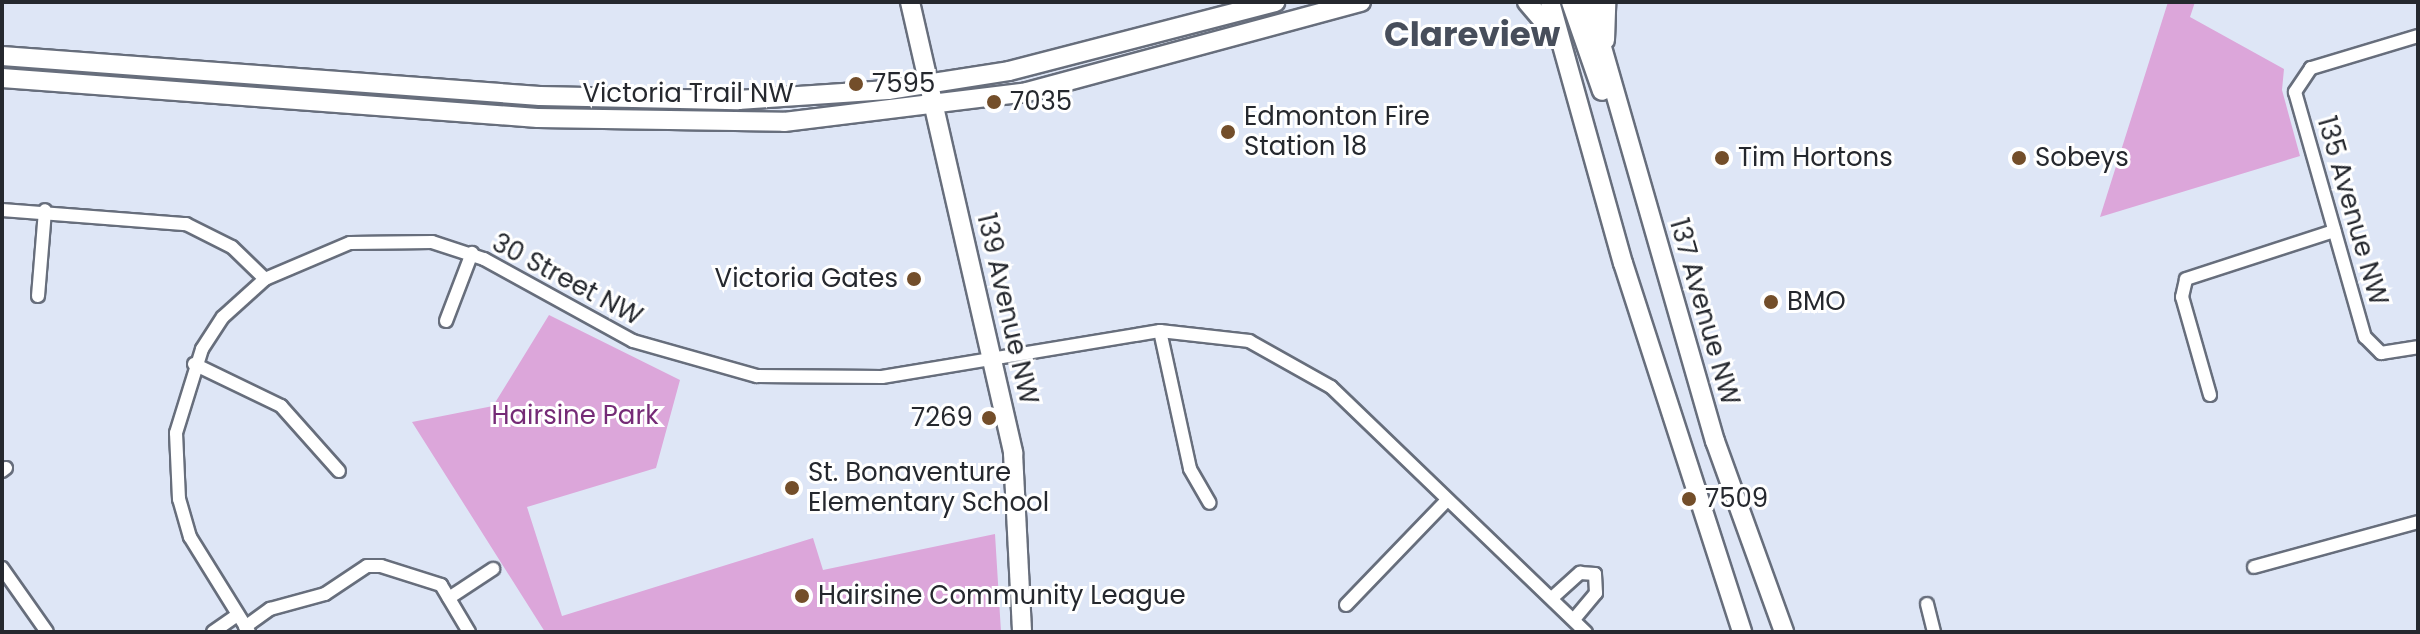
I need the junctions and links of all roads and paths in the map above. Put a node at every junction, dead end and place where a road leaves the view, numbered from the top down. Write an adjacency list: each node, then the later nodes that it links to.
1 (910, 2): 14 (main road, 139 Avenue NW)
2 (1275, 2): 14 (main road, Victoria Trail NW)
3 (1361, 2): 15 (main road, Victoria Trail NW)
4 (1527, 2): 10 (main road)
5 (1550, 2): 10 (main road)
6 (1571, 2): 16 (main road)
7 (1589, 2): 12 (main road, 137 Avenue NW)
8 (1606, 2): 12 (main road)
9 (2418, 36): 19 (street, 135 Avenue NW)
10 (1563, 45): 48 (main road)
11 (2, 56): 14 (main road, Victoria Trail NW)
12 (1605, 59): 16 (main road, 137 Avenue NW)
13 (2, 78): 15 (main road, Victoria Trail NW)
14 (925, 85): 15 (main road, 139 Avenue NW)
15 (929, 108): 26 (main road, 139 Avenue NW)
16 (1645, 202): 49 (main road, 137 Avenue NW)
17 (2, 210): 18 (street)
18 (45, 210): 21 (street); 22 (street)
19 (2334, 231): 25 (street, 135 Avenue NW); 28 (street)
20 (472, 253): 21 (street, 30 Street NW); 23 (street, 30 Street NW); 26 (street, 30 Street NW)
21 (265, 279): 27 (street, 30 Street NW)
22 (38, 296)
23 (446, 321)
24 (1160, 331): 26 (street, 30 Street NW); 30 (street, 30 Street NW); 31 (street)
25 (2418, 347)
26 (991, 358): 46 (main road, 139 Avenue NW)
27 (194, 364): 29 (street); 40 (street, 30 Street NW)
28 (2210, 395)
29 (339, 471)
30 (1447, 500): 37 (street, 30 Street NW); 39 (street)
31 (1210, 503)
32 (2418, 522): 33 (street)
33 (2254, 567)
34 (2, 568): 43 (street)
35 (493, 569): 36 (street)
36 (449, 598): 42 (street); 45 (street)
37 (1552, 598): 41 (street, 30 Street NW); 41 (street)
38 (1927, 604): 50 (street)
39 (1346, 605)
40 (237, 615): 42 (street, 30 Street NW); 44 (street)
41 (1574, 619): 47 (street, 30 Street NW)
42 (247, 629)
43 (47, 632)
44 (213, 632)
45 (469, 632)
46 (1022, 632)
47 (1586, 632)
48 (1742, 632)
49 (1784, 632)
50 (1934, 632)

